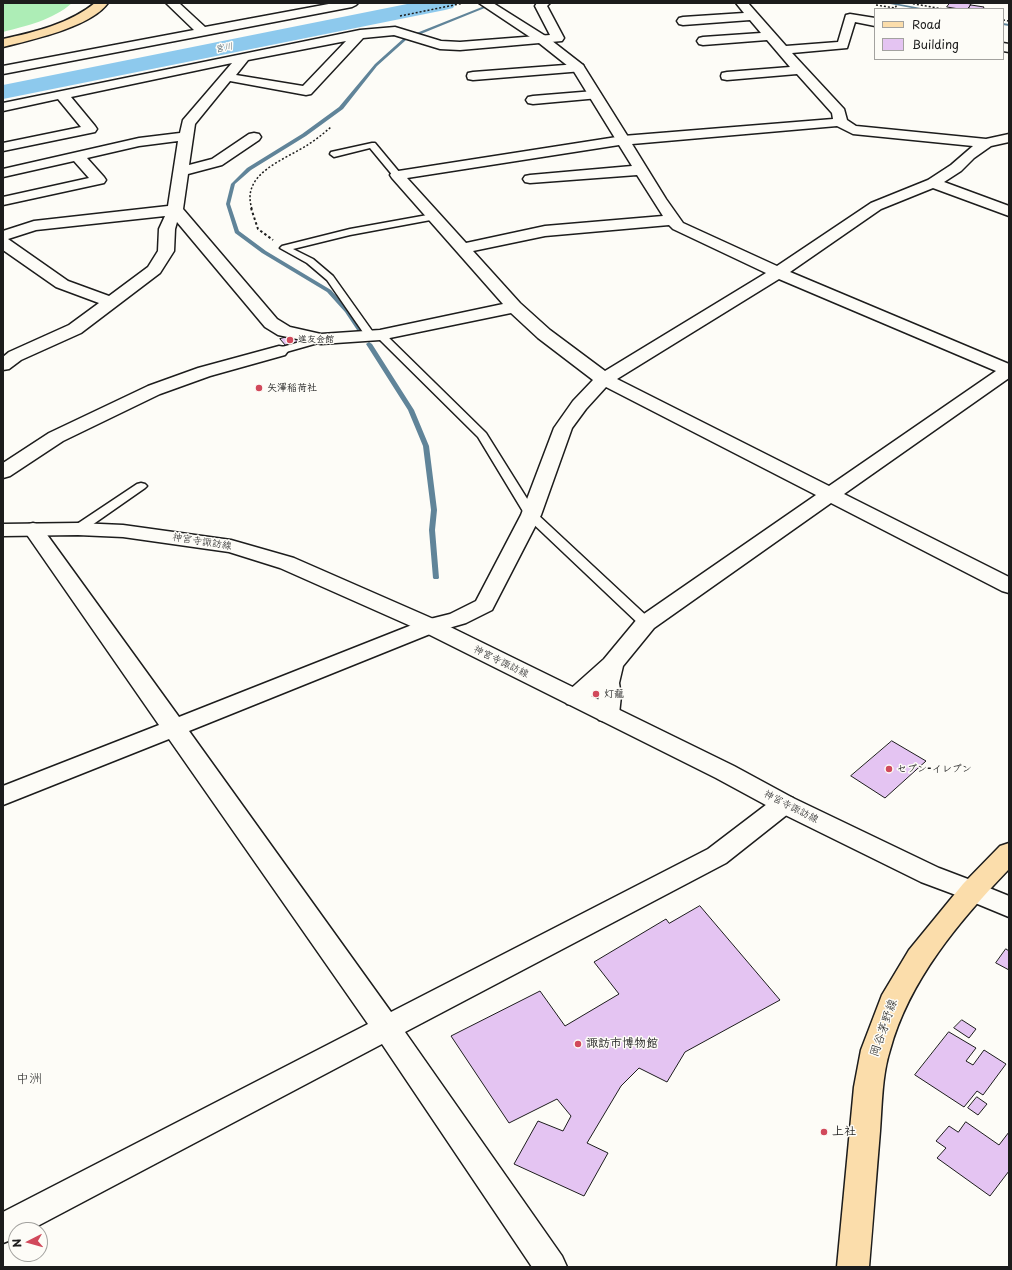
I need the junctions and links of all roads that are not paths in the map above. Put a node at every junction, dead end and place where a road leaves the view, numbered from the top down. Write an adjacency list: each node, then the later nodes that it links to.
1 (86, 3): 15 (main road)
2 (102, 3): 19 (main road)
3 (172, 3): 13 (street)
4 (352, 3): 9 (street)
5 (485, 3): 17 (street)
6 (544, 3): 17 (street)
7 (742, 3): 10 (street)
8 (282, 7): 9 (street)
9 (292, 14): 13 (street)
10 (753, 16): 11 (street); 16 (street)
11 (683, 21)
12 (874, 22): 20 (street)
13 (202, 31): 23 (street)
14 (360, 34): 17 (street); 21 (street); 27 (street)
15 (3, 36)
16 (769, 36): 18 (street); 20 (street)
17 (543, 40): 22 (street)
18 (703, 41)
19 (3, 43)
20 (782, 50): 24 (street)
21 (244, 58): 27 (street); 28 (street)
22 (578, 68): 25 (street); 29 (street)
23 (3, 70)
24 (800, 70): 26 (street); 32 (street)
25 (472, 76)
26 (727, 76)
27 (228, 77): 33 (street)
28 (61, 94): 31 (street); 38 (street)
29 (594, 95): 30 (street); 36 (street)
30 (533, 100)
31 (3, 107)
32 (840, 122): 36 (street); 37 (street)
33 (185, 136): 40 (street); 42 (street)
34 (254, 137): 42 (street)
35 (1009, 138): 37 (street)
36 (623, 140): 41 (street); 44 (street)
37 (986, 144): 46 (street)
38 (3, 147)
39 (334, 154): 44 (lane)
40 (77, 156): 43 (street); 47 (street)
41 (641, 170): 45 (street); 51 (street)
42 (181, 171): 48 (street)
43 (3, 173)
44 (397, 175): 50 (street)
45 (530, 179)
46 (933, 183): 49 (street); 55 (street)
47 (3, 201)
48 (175, 210): 52 (street); 56 (street); 59 (street)
49 (1009, 210)
50 (433, 217): 54 (street); 58 (lane)
51 (673, 220): 54 (street); 55 (street)
52 (3, 236)
53 (3, 243): 56 (street)
54 (462, 248): 57 (street)
55 (778, 273): 62 (street); 63 (street)
56 (110, 302): 61 (street)
57 (514, 307): 58 (street); 63 (street)
58 (376, 335): 59 (street); 67 (lane)
59 (321, 338): 60 (lane)
60 (279, 351): 64 (street)
61 (3, 365)
62 (1009, 370): 66 (street)
63 (604, 379): 66 (street); 67 (street)
64 (3, 472)
65 (141, 486): 69 (lane)
66 (829, 494): 71 (street); 72 (street)
67 (531, 515): 72 (lane); 73 (street)
68 (32, 529): 69 (street, 神宮寺諏訪線); 70 (street, 神宮寺諏訪線); 77 (street)
69 (78, 529): 73 (street, 神宮寺諏訪線)
70 (3, 530)
71 (1009, 586)
72 (646, 623): 74 (street)
73 (430, 626): 75 (street, 神宮寺諏訪線); 77 (street)
74 (612, 664): 75 (street); 76 (street)
75 (576, 698): 76 (street, 神宮寺諏訪線)
76 (607, 714): 79 (street, 神宮寺諏訪線)
77 (174, 727): 78 (street); 83 (street)
78 (3, 796)
79 (784, 804): 81 (street, 神宮寺諏訪線); 83 (street)
80 (1009, 853): 81 (main road, 岡谷茅野線)
81 (972, 891): 82 (street, 神宮寺諏訪線); 86 (main road, 岡谷茅野線)
82 (1009, 907)
83 (386, 1028): 84 (street); 85 (street)
84 (3, 1228)
85 (552, 1267)
86 (853, 1267)

